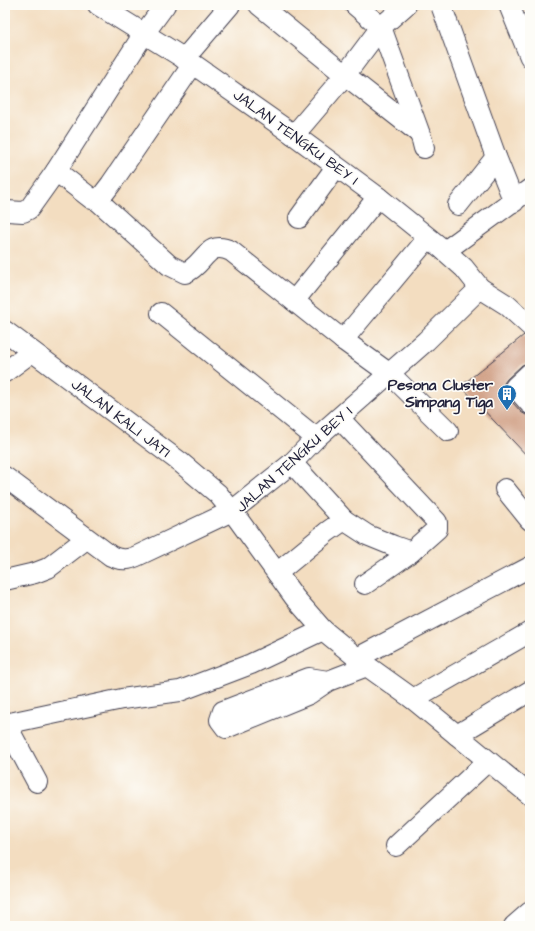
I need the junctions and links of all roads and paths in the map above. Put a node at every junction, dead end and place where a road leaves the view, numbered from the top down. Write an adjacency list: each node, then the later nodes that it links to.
1 (98, 5): 10 (street, JALAN TENGKU BEY I)
2 (165, 5): 10 (street)
3 (230, 5): 12 (street)
4 (259, 5): 13 (street)
5 (355, 5): 9 (street)
6 (406, 5): 9 (street)
7 (441, 5): 15 (street)
8 (509, 5): 11 (street)
9 (381, 27): 13 (street); 13 (street)
10 (143, 35): 12 (street, JALAN TENGKU BEY I); 17 (street)
11 (530, 57)
12 (188, 62): 14 (street, JALAN TENGKU BEY I); 20 (street)
13 (345, 75): 14 (street)
14 (294, 134): 16 (street, JALAN TENGKU BEY I)
15 (496, 157): 21 (street); 22 (street)
16 (336, 167): 19 (street, JALAN TENGKU BEY I); 24 (street)
17 (56, 172): 20 (street); 23 (street)
18 (530, 189): 21 (street)
19 (378, 197): 25 (street, JALAN TENGKU BEY I); 28 (street)
20 (97, 200): 28 (street)
21 (514, 202): 26 (street)
22 (458, 205)
23 (7, 211)
24 (299, 218)
25 (428, 238): 26 (street, JALAN TENGKU BEY I); 32 (street)
26 (445, 251): 27 (street, JALAN TENGKU BEY I)
27 (480, 288): 30 (street, JALAN TENGKU BEY I); 36 (street, JALAN TENGKU BEY I)
28 (294, 301): 32 (street)
29 (161, 313): 40 (street)
30 (526, 315)
31 (5, 331): 33 (street, JALAN KALI JATI)
32 (343, 340): 36 (street)
33 (32, 352): 34 (street); 44 (street, JALAN KALI JATI)
34 (5, 372)
35 (530, 373): 37 (street)
36 (390, 374): 38 (street, JALAN TENGKU BEY I); 39 (street)
37 (530, 404)
38 (339, 418): 40 (street, JALAN TENGKU BEY I); 48 (street)
39 (448, 431)
40 (316, 438): 41 (street, JALAN TENGKU BEY I)
41 (292, 463): 44 (street, JALAN TENGKU BEY I); 45 (street)
42 (5, 477): 47 (street)
43 (505, 489): 46 (street)
44 (232, 511): 47 (street); 50 (street, JALAN TENGKU BEY I)
45 (344, 520): 48 (street); 50 (street)
46 (530, 520)
47 (86, 539): 51 (street)
48 (411, 552): 52 (street)
49 (530, 567): 55 (street)
50 (277, 573): 53 (street, JALAN TENGKU BEY I)
51 (5, 580)
52 (365, 584)
53 (323, 630): 55 (street, JALAN TENGKU BEY I); 59 (street)
54 (530, 632): 58 (street)
55 (362, 662): 56 (street); 58 (street, JALAN TENGKU BEY I)
56 (328, 681)
57 (530, 691): 60 (street)
58 (412, 699): 60 (street, JALAN TENGKU BEY I)
59 (6, 724): 62 (street)
60 (457, 735): 61 (street, JALAN TENGKU BEY I)
61 (488, 761): 63 (street, JALAN TENGKU BEY I); 64 (street)
62 (37, 782)
63 (530, 794)
64 (396, 846)
65 (530, 912): 66 (street)
66 (514, 926)

